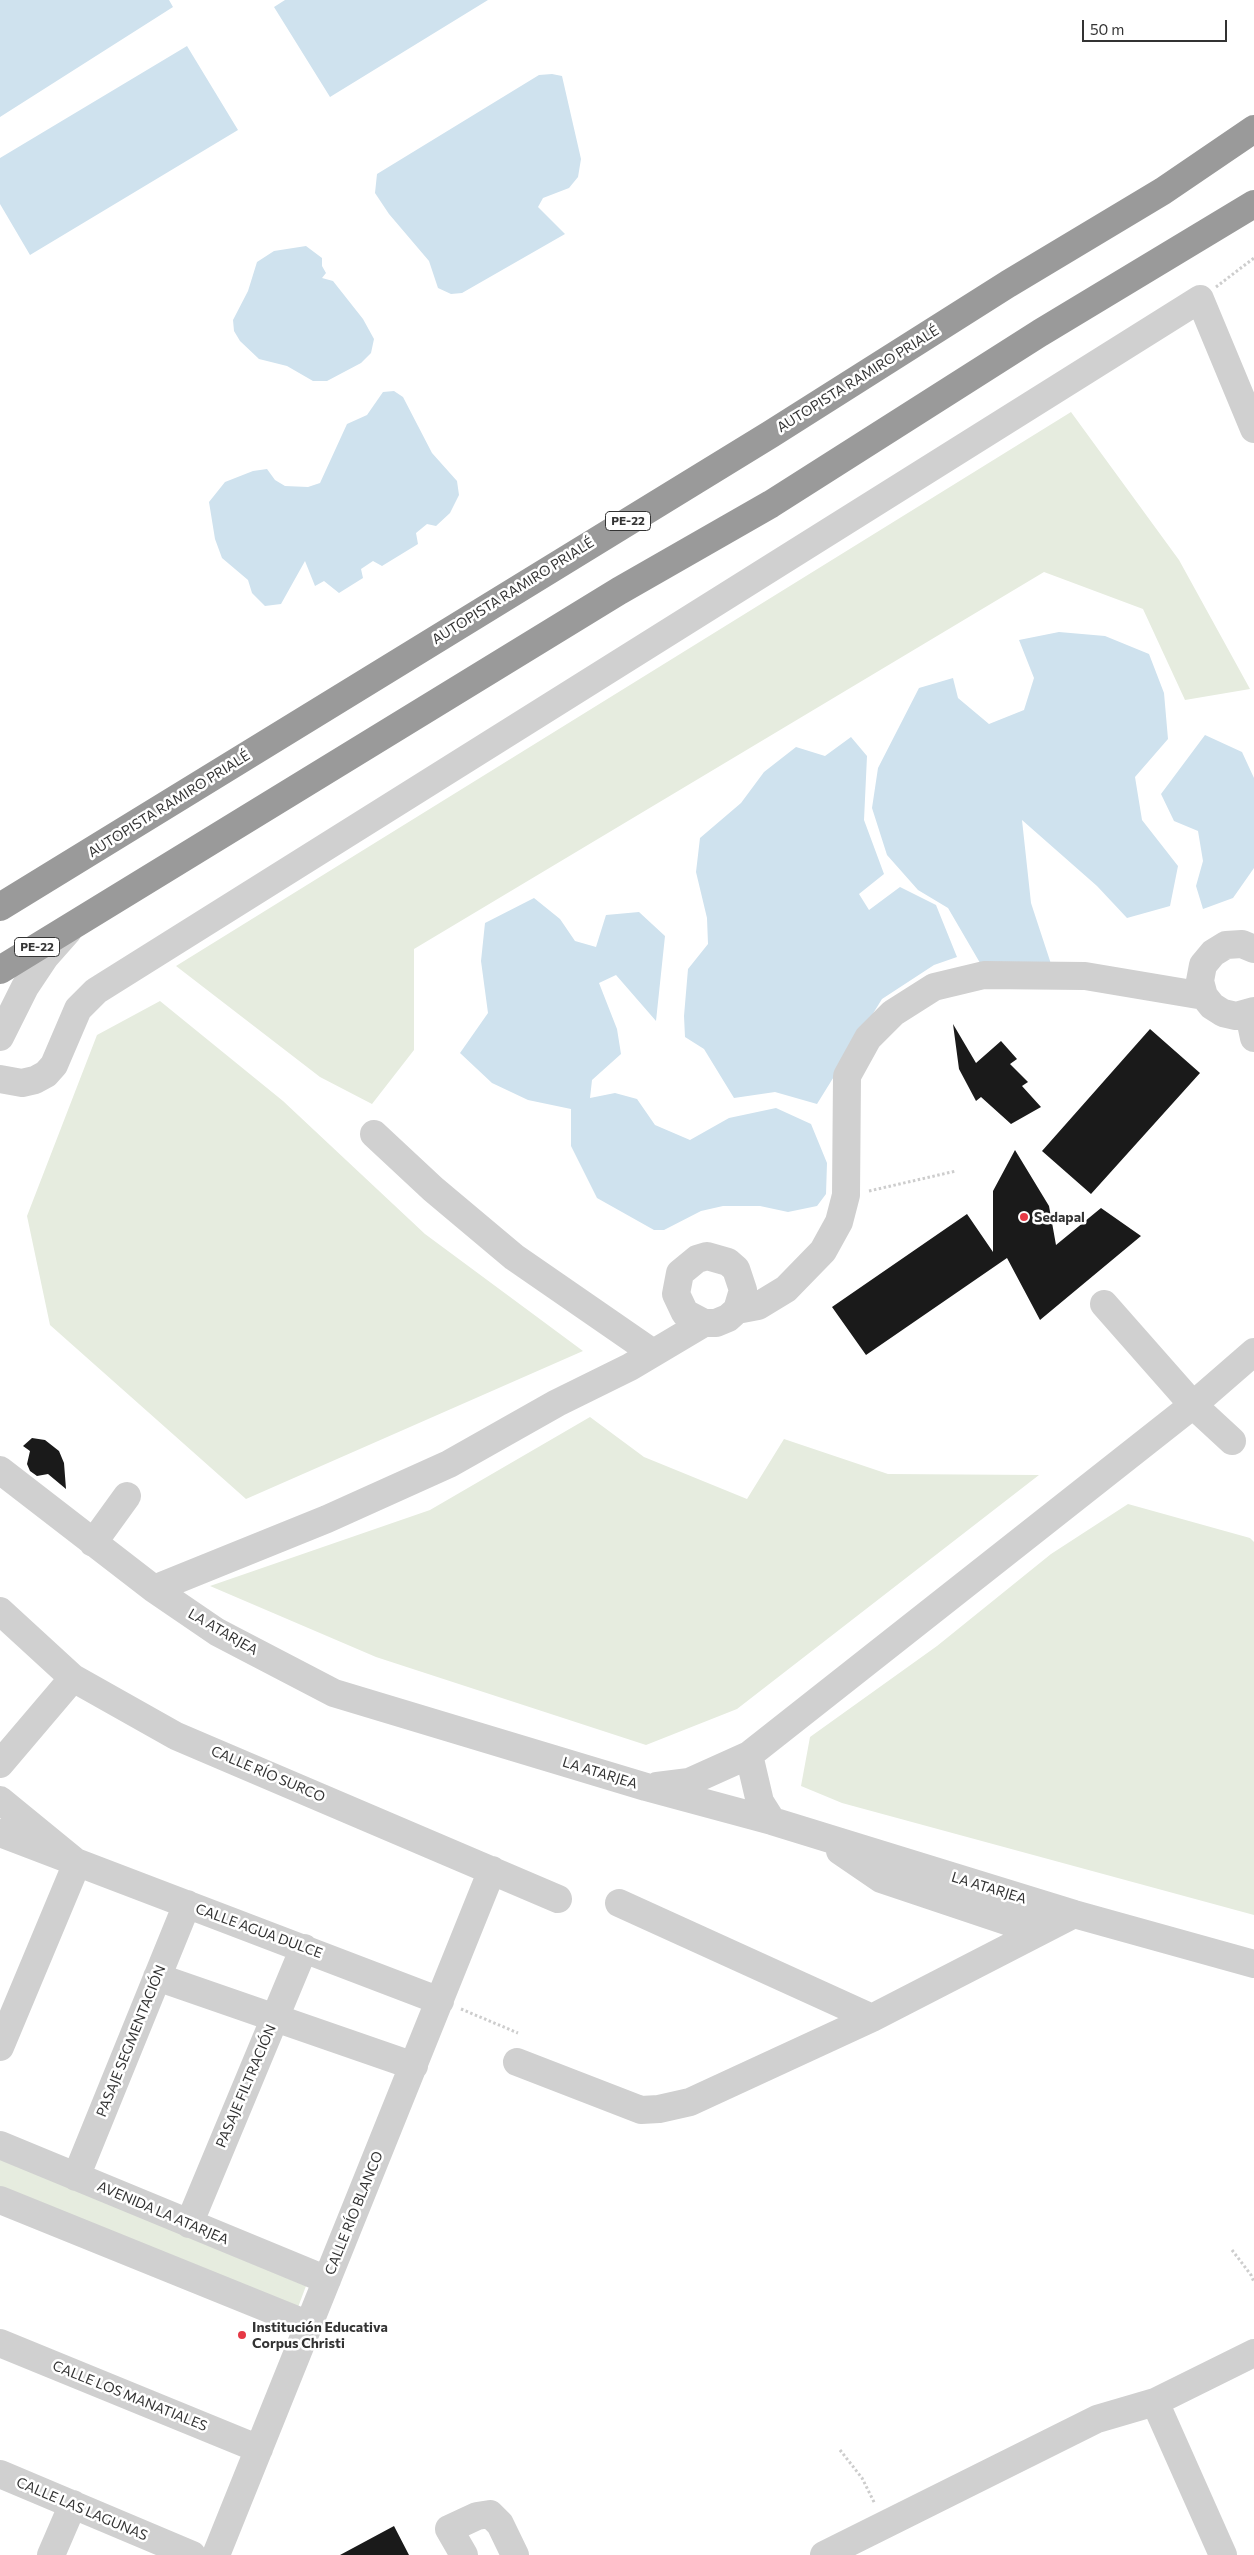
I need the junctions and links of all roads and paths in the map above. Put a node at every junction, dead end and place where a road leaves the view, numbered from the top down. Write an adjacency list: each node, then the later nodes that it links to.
1 (1254, 130): 6 (highway, AUTOPISTA RAMIRO PRIALÉ / PE-22)
2 (1254, 204): 9 (highway, PE-22)
3 (1254, 258): 4 (path)
4 (1200, 299): 5 (street); 15 (street)
5 (1254, 429)
6 (72, 864): 7 (street); 8 (highway, AUTOPISTA RAMIRO PRIALÉ / PE-22)
7 (0, 894)
8 (0, 907)
9 (74, 924): 11 (highway, PE-22); 14 (street)
10 (1254, 949): 12 (street)
11 (0, 970)
12 (1204, 996): 13 (street); 18 (street)
13 (1252, 1021)
14 (0, 1036)
15 (0, 1079)
16 (374, 1134): 23 (street)
17 (956, 1171): 18 (path)
18 (846, 1195): 20 (street)
19 (1104, 1304): 24 (street)
20 (737, 1310): 21 (street); 21 (street)
21 (704, 1323): 23 (street)
22 (1254, 1352): 24 (street)
23 (653, 1354): 29 (street)
24 (1193, 1405): 25 (street); 32 (street)
25 (1232, 1441)
26 (0, 1470): 28 (street, LA ATARJEA)
27 (127, 1496): 28 (street)
28 (92, 1543): 29 (street, LA ATARJEA)
29 (154, 1589): 34 (street, LA ATARJEA)
30 (0, 1611): 31 (street, CALLE RÍO SURCO)
31 (73, 1678): 33 (street); 40 (street, CALLE RÍO SURCO)
32 (749, 1755): 34 (street); 36 (street)
33 (0, 1764)
34 (646, 1787): 36 (street, LA ATARJEA)
35 (0, 1800): 39 (street, CALLE AGUA DULCE)
36 (772, 1821): 38 (street, LA ATARJEA)
37 (0, 1833): 39 (street, CALLE AGUA DULCE)
38 (818, 1836): 44 (street, LA ATARJEA); 45 (street)
39 (77, 1863): 43 (street, CALLE AGUA DULCE); 53 (street)
40 (492, 1870): 41 (street, CALLE RÍO SURCO); 49 (street, CALLE RÍO BLANCO)
41 (558, 1899)
42 (619, 1903): 51 (street)
43 (187, 1904): 46 (street, CALLE AGUA DULCE); 48 (street, PASAJE SEGMENTACIÓN)
44 (1074, 1914): 45 (street); 47 (street, LA ATARJEA)
45 (1039, 1932): 51 (street)
46 (304, 1948): 49 (street, CALLE AGUA DULCE); 50 (street, PASAJE FILTRACIÓN)
47 (1254, 1964)
48 (157, 1977): 50 (street); 57 (street, PASAJE SEGMENTACIÓN)
49 (440, 2001): 52 (path); 55 (street, CALLE RÍO BLANCO)
50 (275, 2018): 55 (street); 59 (street, PASAJE FILTRACIÓN)
51 (872, 2018): 54 (street)
52 (518, 2032)
53 (0, 2047)
54 (517, 2062)
55 (414, 2066): 61 (street, CALLE RÍO BLANCO)
56 (0, 2145): 57 (street, AVENIDA LA ATARJEA)
57 (76, 2177): 59 (street, AVENIDA LA ATARJEA)
58 (0, 2200): 63 (street)
59 (189, 2224): 61 (street, AVENIDA LA ATARJEA)
60 (1232, 2250): 62 (path)
61 (327, 2280): 63 (street, CALLE RÍO BLANCO)
62 (1254, 2282)
63 (309, 2325): 67 (street, CALLE RÍO BLANCO)
64 (0, 2343): 67 (street, CALLE LOS MANATIALES)
65 (1254, 2353): 66 (street)
66 (1155, 2402): 71 (street); 78 (street)
67 (259, 2449): 74 (street, CALLE RÍO BLANCO)
68 (840, 2450): 71 (path)
69 (0, 2474): 70 (street, CALLE LAS LAGUNAS)
70 (73, 2504): 72 (street); 73 (street, CALLE LAS LAGUNAS)
71 (885, 2524): 77 (street)
72 (51, 2555)
73 (192, 2555)
74 (216, 2555)
75 (464, 2555): 76 (street)
76 (515, 2555)
77 (824, 2555)
78 (1223, 2555)

